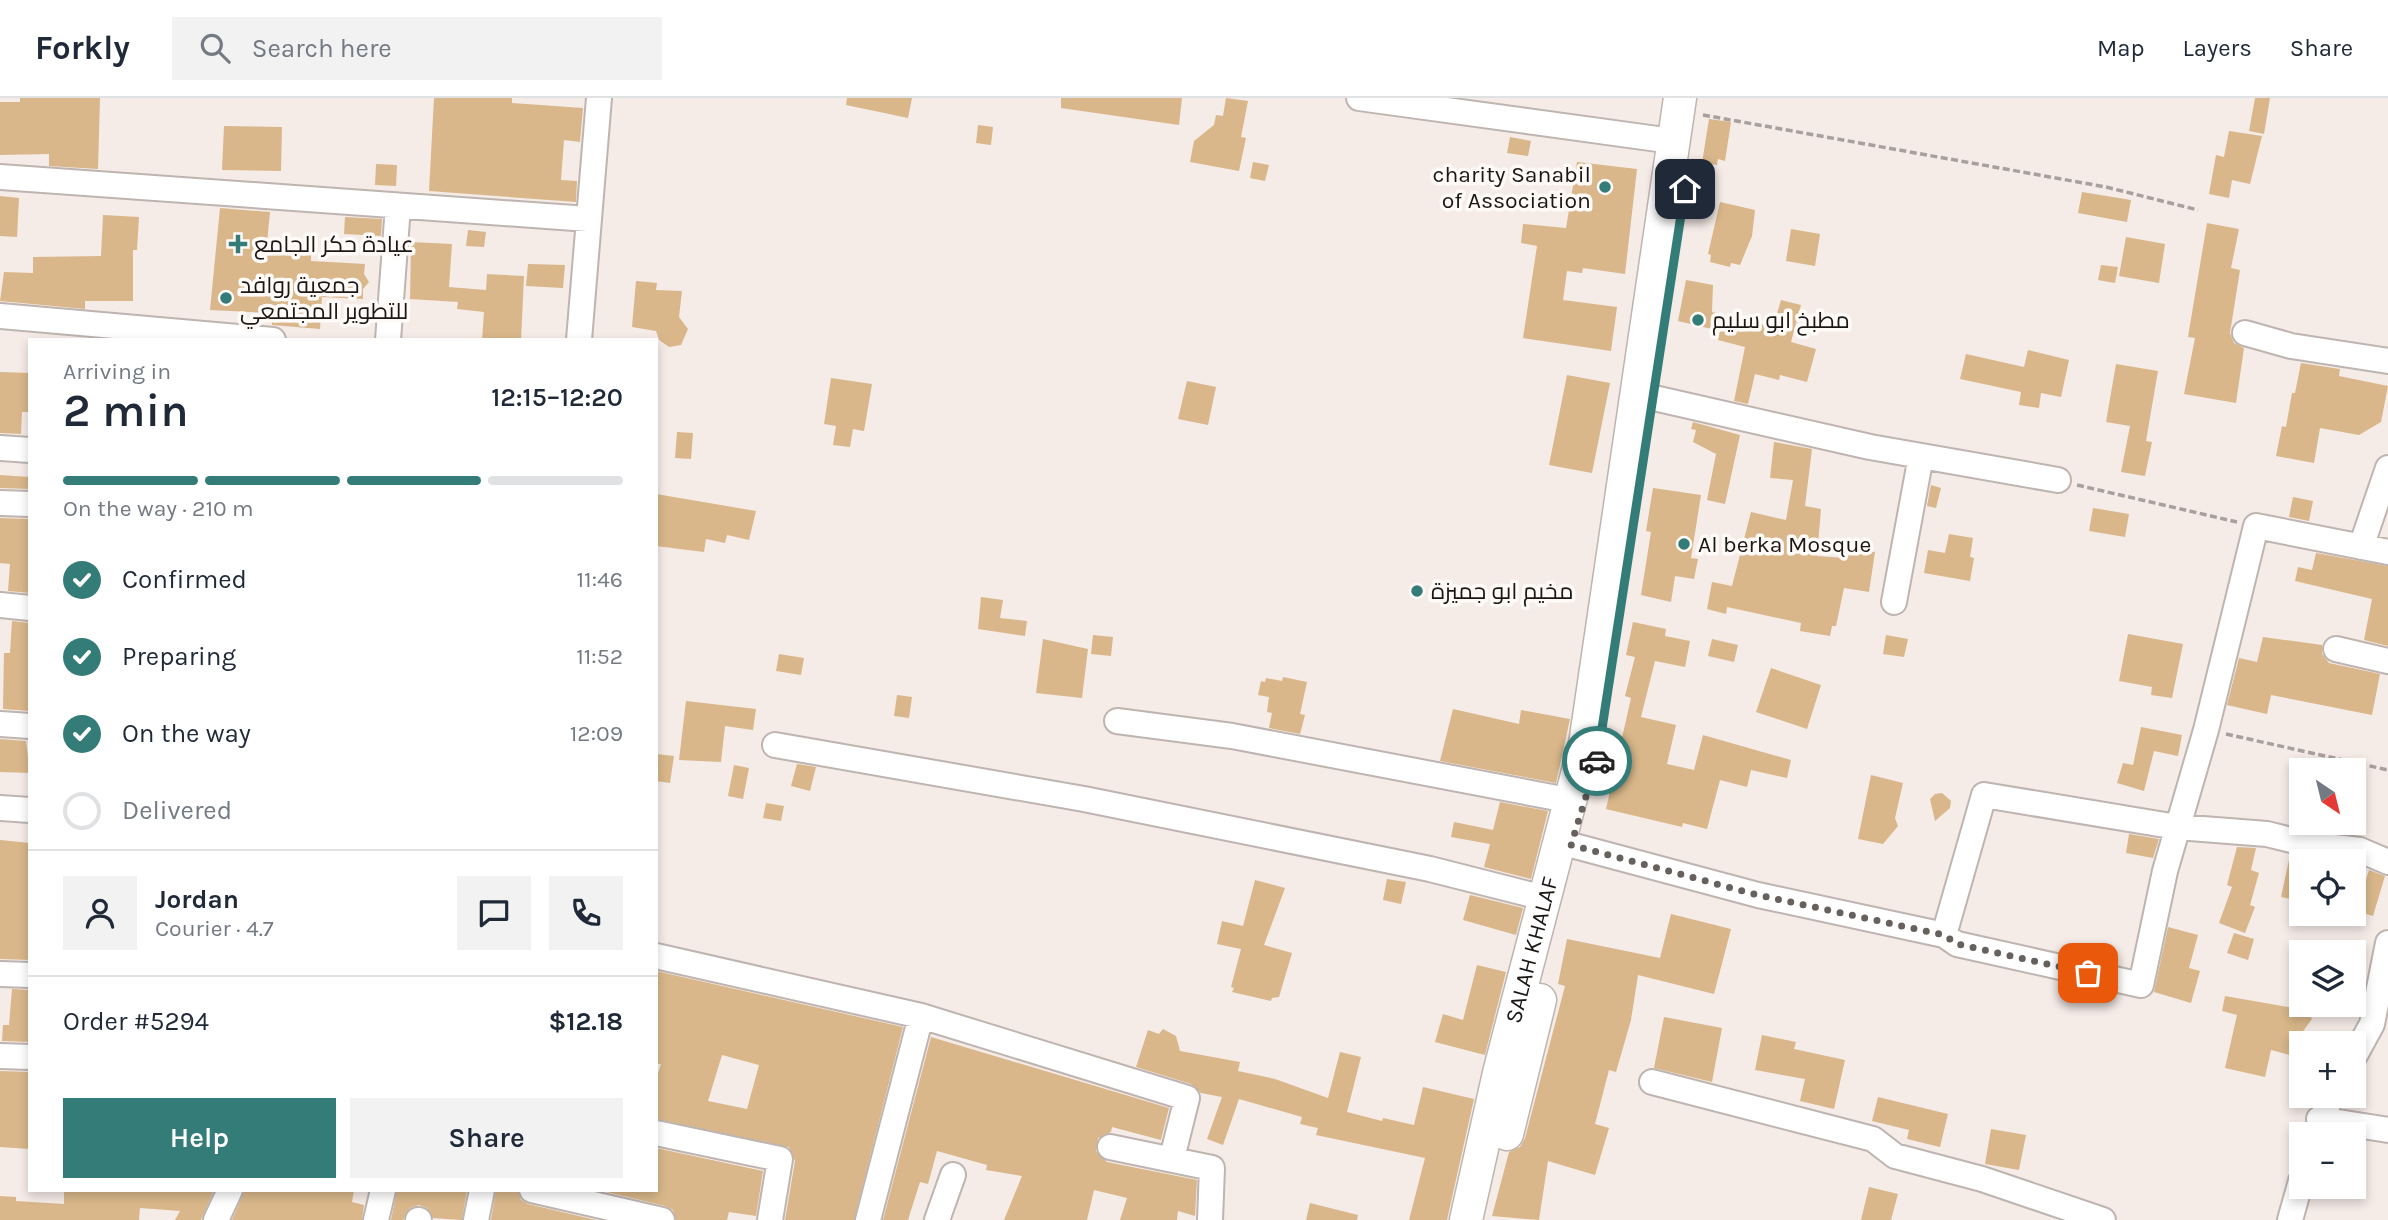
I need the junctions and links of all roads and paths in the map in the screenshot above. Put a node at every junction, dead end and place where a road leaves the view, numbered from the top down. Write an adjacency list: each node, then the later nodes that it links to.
1 (598, 98): 8 (street)
2 (1359, 98): 4 (street)
3 (1692, 103): 4 (main road, SALAH KHALAF); 7 (path); 15 (main road, SALAH KHALAF)
4 (1672, 141): 37 (main road, SALAH KHALAF)
5 (0, 177): 6 (street)
6 (398, 206): 8 (street); 12 (street)
7 (2198, 210)
8 (588, 219): 13 (street)
9 (0, 316): 11 (street)
10 (2245, 333): 14 (street)
11 (250, 338)
12 (388, 338)
13 (579, 338)
14 (2388, 361)
15 (1654, 398): 18 (street); 41 (main road, SALAH KHALAF)
16 (0, 448): 17 (street)
17 (28, 450)
18 (1921, 456): 20 (street); 26 (street)
19 (2388, 468): 24 (street)
20 (2058, 480): 23 (path)
21 (0, 503): 22 (street)
22 (28, 505)
23 (2256, 526): 24 (street); 34 (street)
24 (2361, 547): 25 (street)
25 (2388, 552)
26 (1894, 602)
27 (0, 606): 28 (street)
28 (28, 608)
29 (2336, 649): 30 (street)
30 (2388, 661)
31 (1117, 721): 37 (street)
32 (0, 724): 33 (street)
33 (28, 726)
34 (2206, 730): 36 (path); 40 (street)
35 (775, 746): 43 (street)
36 (2388, 770)
37 (1573, 801): 43 (main road, SALAH KHALAF)
38 (0, 808): 39 (street)
39 (28, 810)
40 (2177, 827): 42 (street); 44 (street); 44 (street)
41 (1571, 845): 44 (street); 74 (main road, SALAH KHALAF)
42 (2388, 862)
43 (1544, 898): 73 (main road, SALAH KHALAF)
44 (1944, 935)
45 (2388, 943): 50 (street)
46 (658, 956): 49 (street)
47 (0, 974): 48 (street)
48 (28, 975)
49 (921, 1016): 58 (street); 70 (street)
50 (2366, 1035)
51 (0, 1056): 52 (street)
52 (28, 1057)
53 (1652, 1082): 75 (street)
54 (2366, 1129): 55 (street)
55 (2388, 1130)
56 (658, 1133): 69 (street)
57 (1110, 1147): 58 (street)
58 (1172, 1157): 72 (street)
59 (953, 1175): 71 (street)
60 (229, 1192): 65 (street)
61 (383, 1192): 66 (street)
62 (482, 1192): 67 (street)
63 (541, 1192): 68 (street)
64 (2296, 1199): 76 (street)
65 (216, 1220)
66 (376, 1220)
67 (476, 1220)
68 (662, 1220)
69 (770, 1220)
70 (868, 1220)
71 (937, 1220)
72 (1210, 1220)
73 (1466, 1220)
74 (1486, 1220)
75 (2103, 1220)
76 (2290, 1220)

